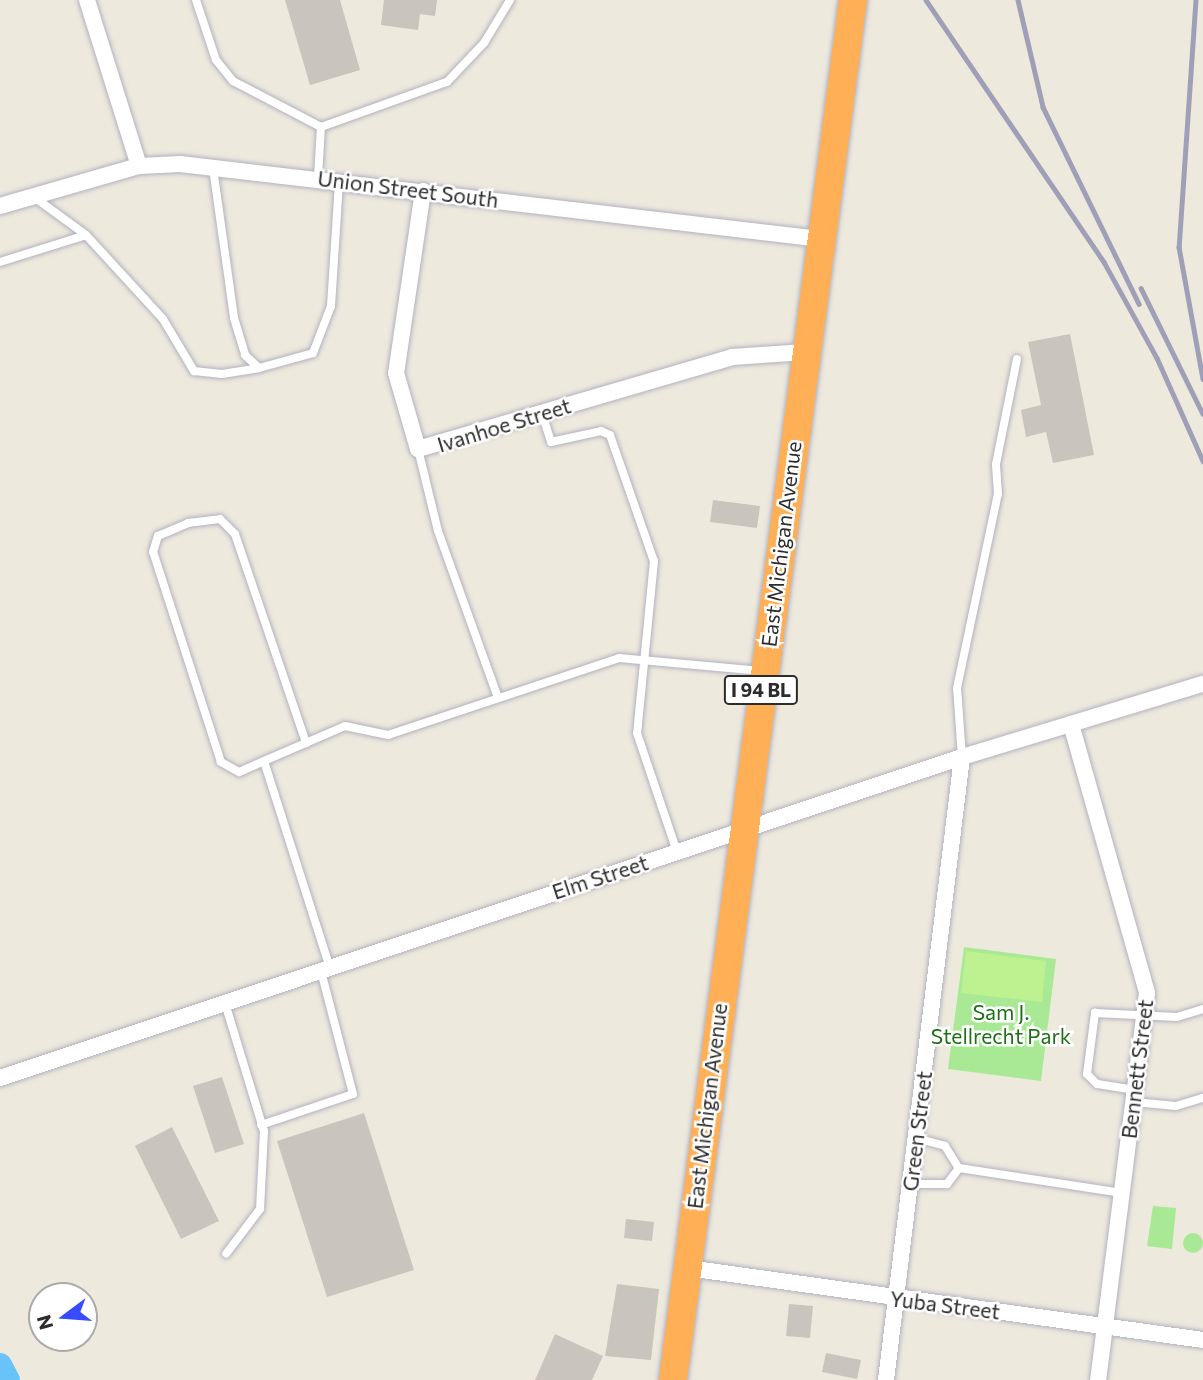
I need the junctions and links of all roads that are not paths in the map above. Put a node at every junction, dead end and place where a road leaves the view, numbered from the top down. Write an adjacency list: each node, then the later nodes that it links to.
1 (87, 0): 7 (street)
2 (196, 0): 5 (lane)
3 (510, 0): 5 (lane)
4 (853, 0): 14 (highway, East Michigan Avenue / I 94 BL)
5 (321, 127): 8 (lane)
6 (213, 165): 7 (street, Union Street South); 8 (street, Union Street South); 18 (lane)
7 (139, 166): 11 (street, Union Street South)
8 (318, 177): 9 (street, Union Street South)
9 (340, 180): 10 (street, Union Street South); 18 (lane)
10 (423, 191): 14 (street, Union Street South); 20 (street, Ivanhoe Street)
11 (33, 197): 12 (street, Union Street South); 13 (lane)
12 (0, 206)
13 (86, 235): 15 (lane); 18 (lane)
14 (820, 239): 16 (highway, East Michigan Avenue / I 94 BL)
15 (0, 262)
16 (805, 352): 19 (street, Ivanhoe Street); 22 (highway, East Michigan Avenue / I 94 BL)
17 (1017, 359): 27 (lane)
18 (259, 368)
19 (542, 414): 20 (street, Ivanhoe Street); 21 (lane)
20 (418, 449): 24 (lane)
21 (645, 659): 22 (lane); 24 (lane); 30 (lane)
22 (764, 672): 29 (highway, East Michigan Avenue / I 94 BL)
23 (1203, 684): 25 (street, Elm Street)
24 (498, 698): 26 (lane)
25 (1071, 724): 27 (street, Elm Street); 34 (street, Bennett Street)
26 (306, 743): 28 (lane); 28 (lane)
27 (962, 757): 29 (street, Elm Street); 39 (street, Green Street)
28 (264, 761): 31 (lane)
29 (741, 830): 30 (street, Elm Street); 44 (highway, East Michigan Avenue / I 94 BL)
30 (677, 852): 31 (street, Elm Street)
31 (325, 969): 32 (street, Elm Street); 38 (lane)
32 (225, 1003): 35 (street, Elm Street); 38 (lane)
33 (1203, 1009): 34 (lane)
34 (1146, 1015): 36 (street, Bennett Street); 36 (lane)
35 (0, 1077)
36 (1135, 1096): 37 (lane); 42 (street, Bennett Street)
37 (1203, 1098)
38 (261, 1125): 43 (lane)
39 (916, 1138): 40 (lane); 41 (street, Green Street)
40 (959, 1168): 41 (lane); 42 (lane)
41 (910, 1184): 45 (street, Green Street)
42 (1122, 1193): 46 (street, Bennett Street)
43 (226, 1254)
44 (688, 1268): 45 (street, Yuba Street); 48 (highway, East Michigan Avenue / I 94 BL)
45 (897, 1299): 46 (street, Yuba Street); 49 (street, Green Street)
46 (1105, 1325): 47 (street, Yuba Street); 50 (street, Bennett Street)
47 (1203, 1340)
48 (673, 1380)
49 (886, 1380)
50 (1098, 1380)

